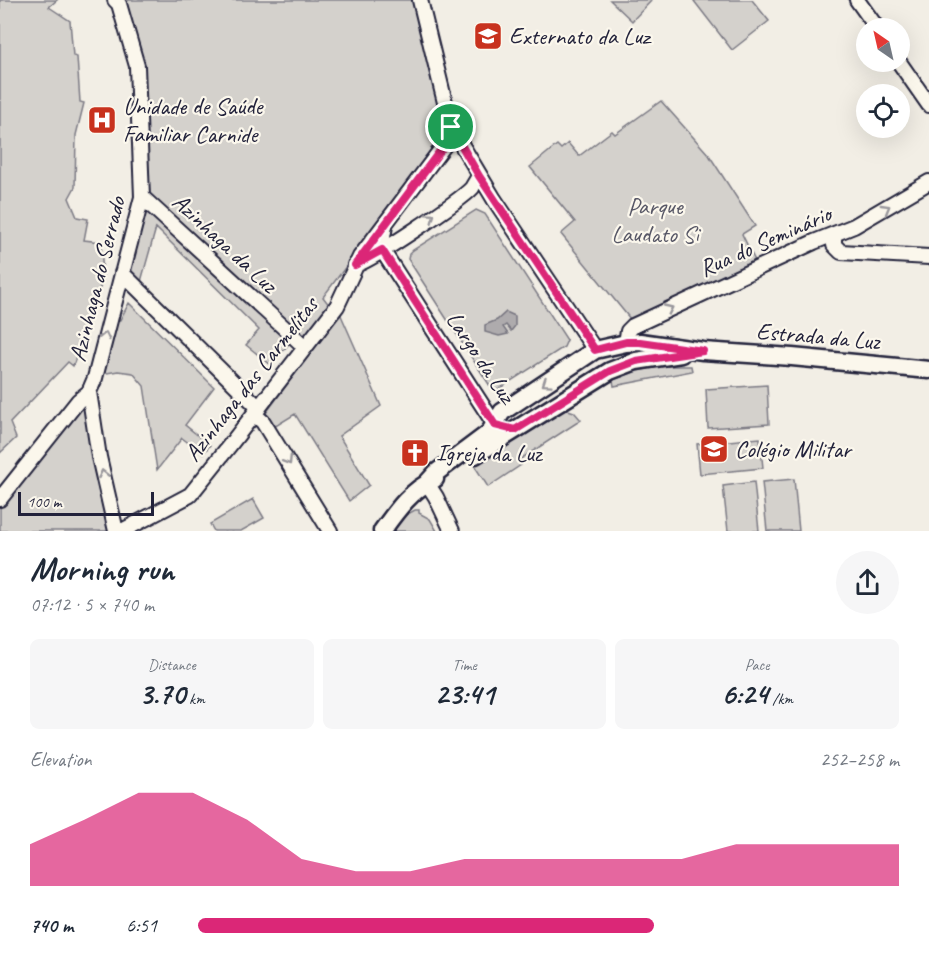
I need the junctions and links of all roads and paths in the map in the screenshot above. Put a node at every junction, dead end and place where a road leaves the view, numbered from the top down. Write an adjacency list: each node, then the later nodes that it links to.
1 (115, 0): 12 (street, Azinhaga do Serrado)
2 (420, 0): 7 (street)
3 (858, 0): 4 (street)
4 (870, 18)
5 (906, 72): 6 (street)
6 (929, 105)
7 (451, 127): 8 (street); 9 (street)
8 (436, 156): 9 (street); 13 (street)
9 (470, 162): 10 (street)
10 (479, 176): 15 (street, one-way to 10); 21 (street)
11 (929, 182): 14 (street, Rua do Seminário, one-way to 11)
12 (142, 197): 18 (street, Azinhaga do Serrado); 20 (street, Azinhaga da Luz)
13 (385, 224): 15 (street); 17 (street, Azinhaga das Carmelitas)
14 (838, 233): 16 (street); 19 (street, Rua do Seminário, one-way to 14)
15 (382, 250): 17 (street); 27 (street, Largo da Luz)
16 (929, 257)
17 (355, 265): 20 (street, Azinhaga das Carmelitas)
18 (122, 273): 25 (street, Azinhaga do Serrado, one-way to 18); 26 (street)
19 (626, 342): 21 (main road, Estrada da Luz); 22 (main road, Estrada da Luz)
20 (305, 347): 26 (street, Azinhaga das Carmelitas)
21 (595, 350): 24 (main road); 27 (main road, Largo da Luz, one-way to 27)
22 (703, 351): 23 (main road, Estrada da Luz); 24 (main road, Estrada da Luz)
23 (929, 368)
24 (592, 381): 28 (main road, Largo da Luz)
25 (89, 392): 30 (street); 31 (street, one-way to 25)
26 (256, 411): 32 (street, Azinhaga das Carmelitas); 33 (street, one-way to 33)
27 (495, 425): 28 (main road); 29 (main road)
28 (515, 430): 29 (main road, Largo da Luz)
29 (427, 483): 34 (main road); 35 (street)
30 (0, 499)
31 (116, 531)
32 (122, 531)
33 (330, 531)
34 (382, 531)
35 (452, 531)

